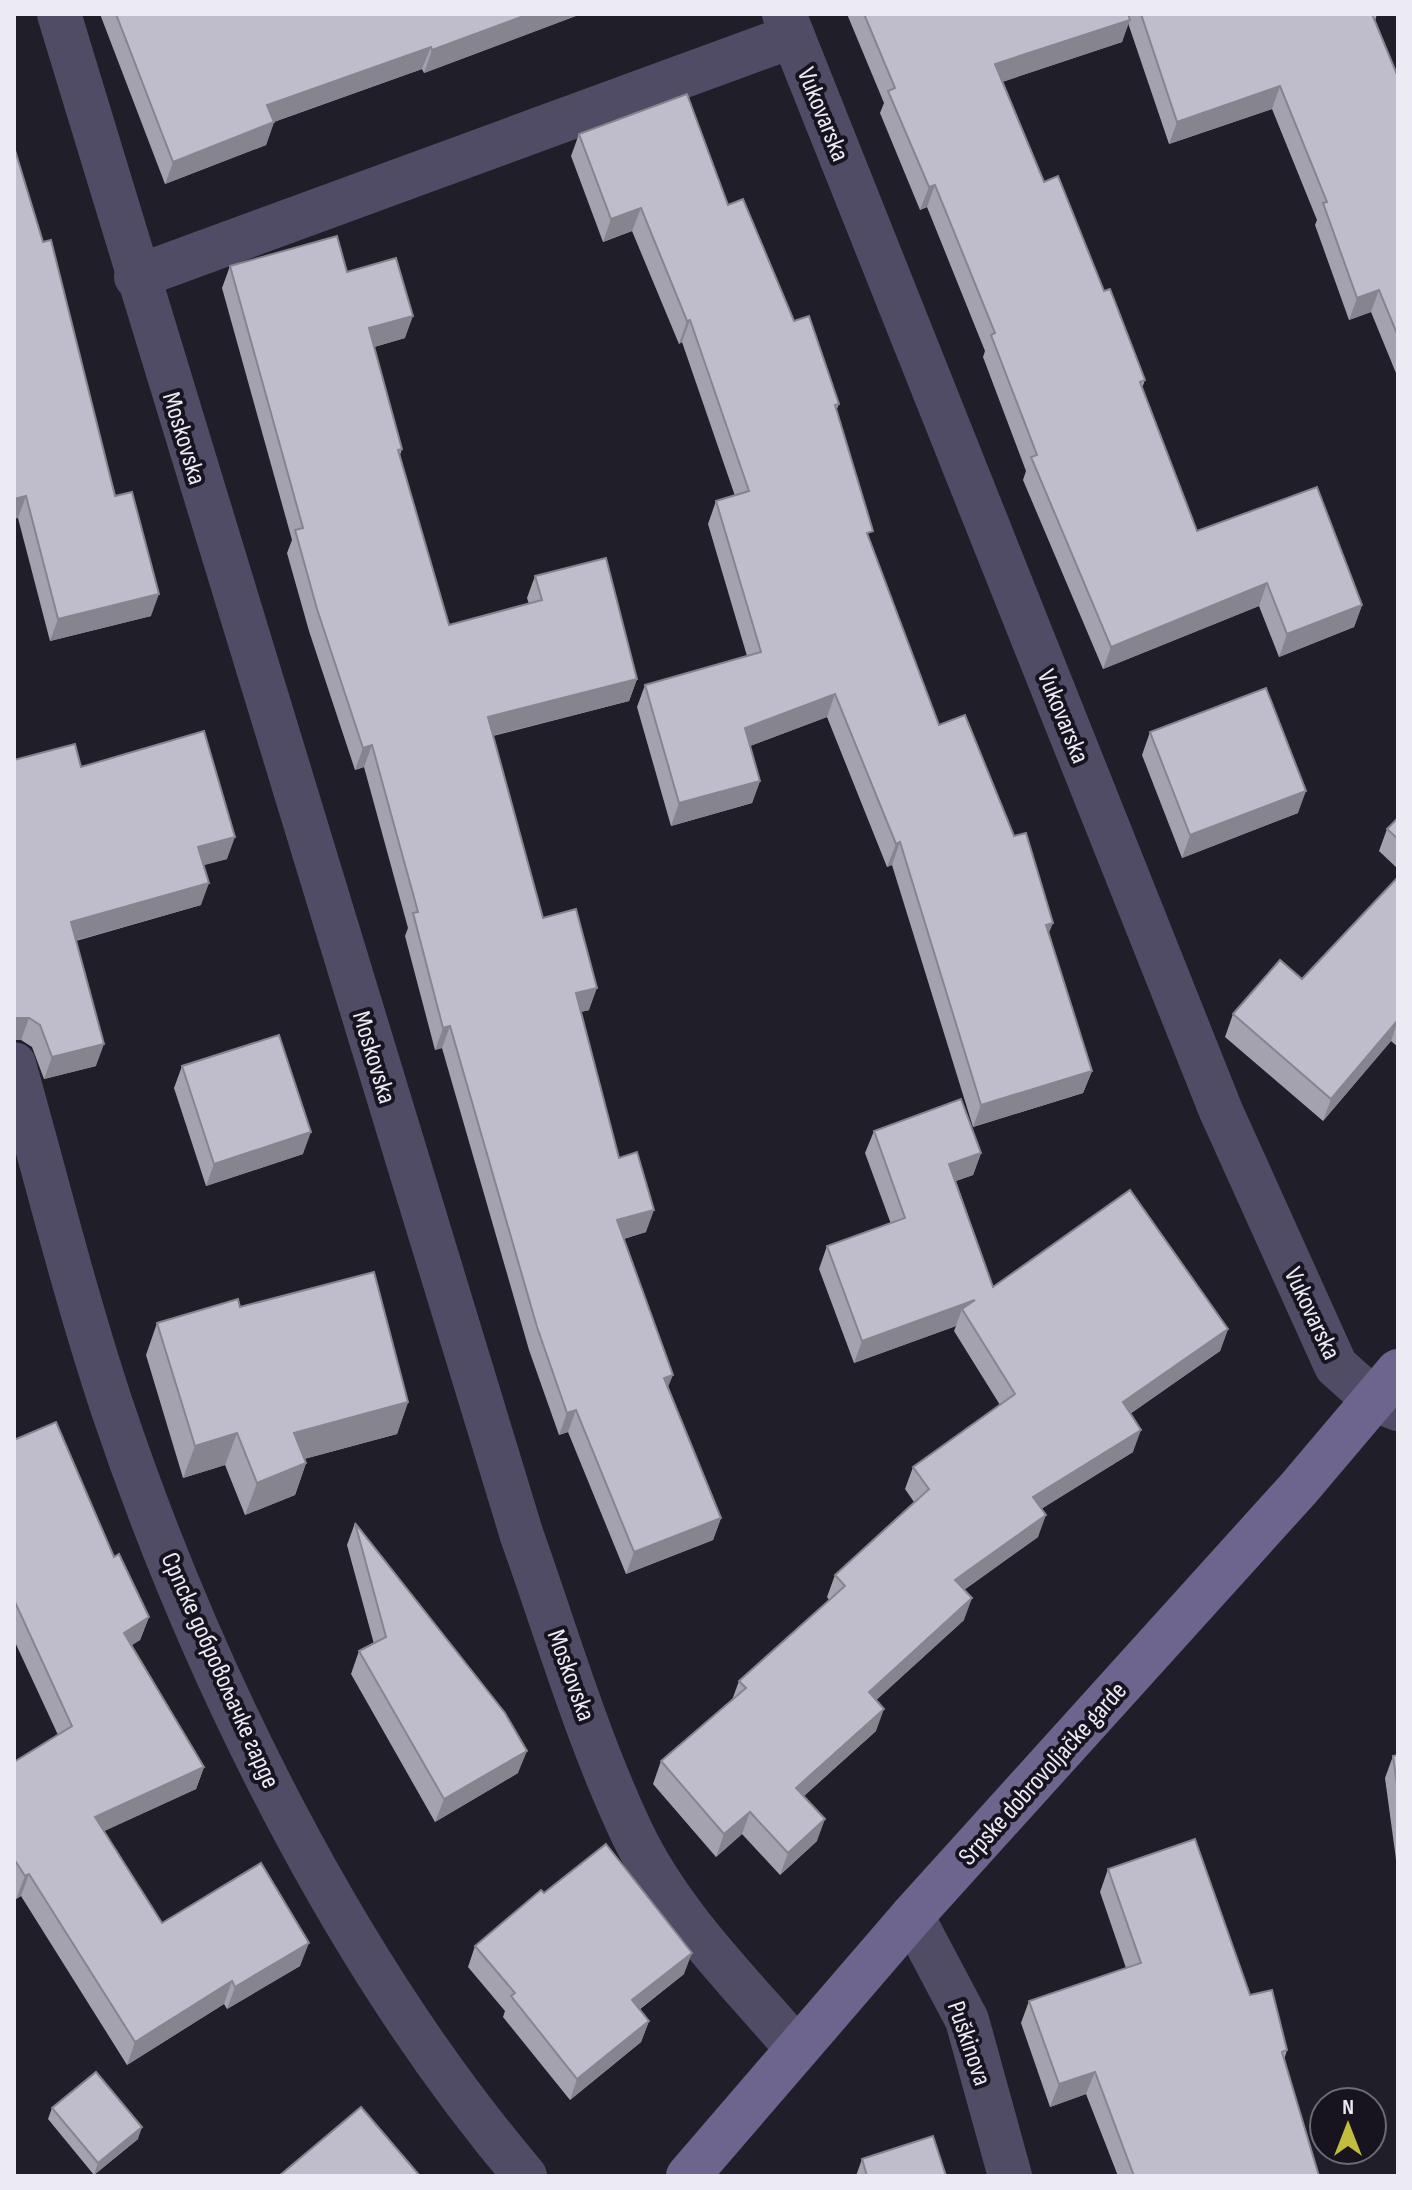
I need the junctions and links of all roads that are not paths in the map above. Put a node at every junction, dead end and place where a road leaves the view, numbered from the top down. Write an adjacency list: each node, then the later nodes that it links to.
1 (59, 14): 3 (street, Moskovska)
2 (788, 25): 3 (street); 5 (street, Vukovarska)
3 (136, 277): 7 (street, Moskovska)
4 (14, 1064): 8 (street, Српске добровољачке гарде)
5 (1390, 1393): 6 (main road, Srpske dobrovoljačke garde)
6 (912, 1916): 7 (main road, Srpske dobrovoljačke garde); 10 (street, Puškinova)
7 (797, 2049): 9 (main road, Srpske dobrovoljačke garde)
8 (525, 2176)
9 (688, 2176)
10 (1010, 2176)

